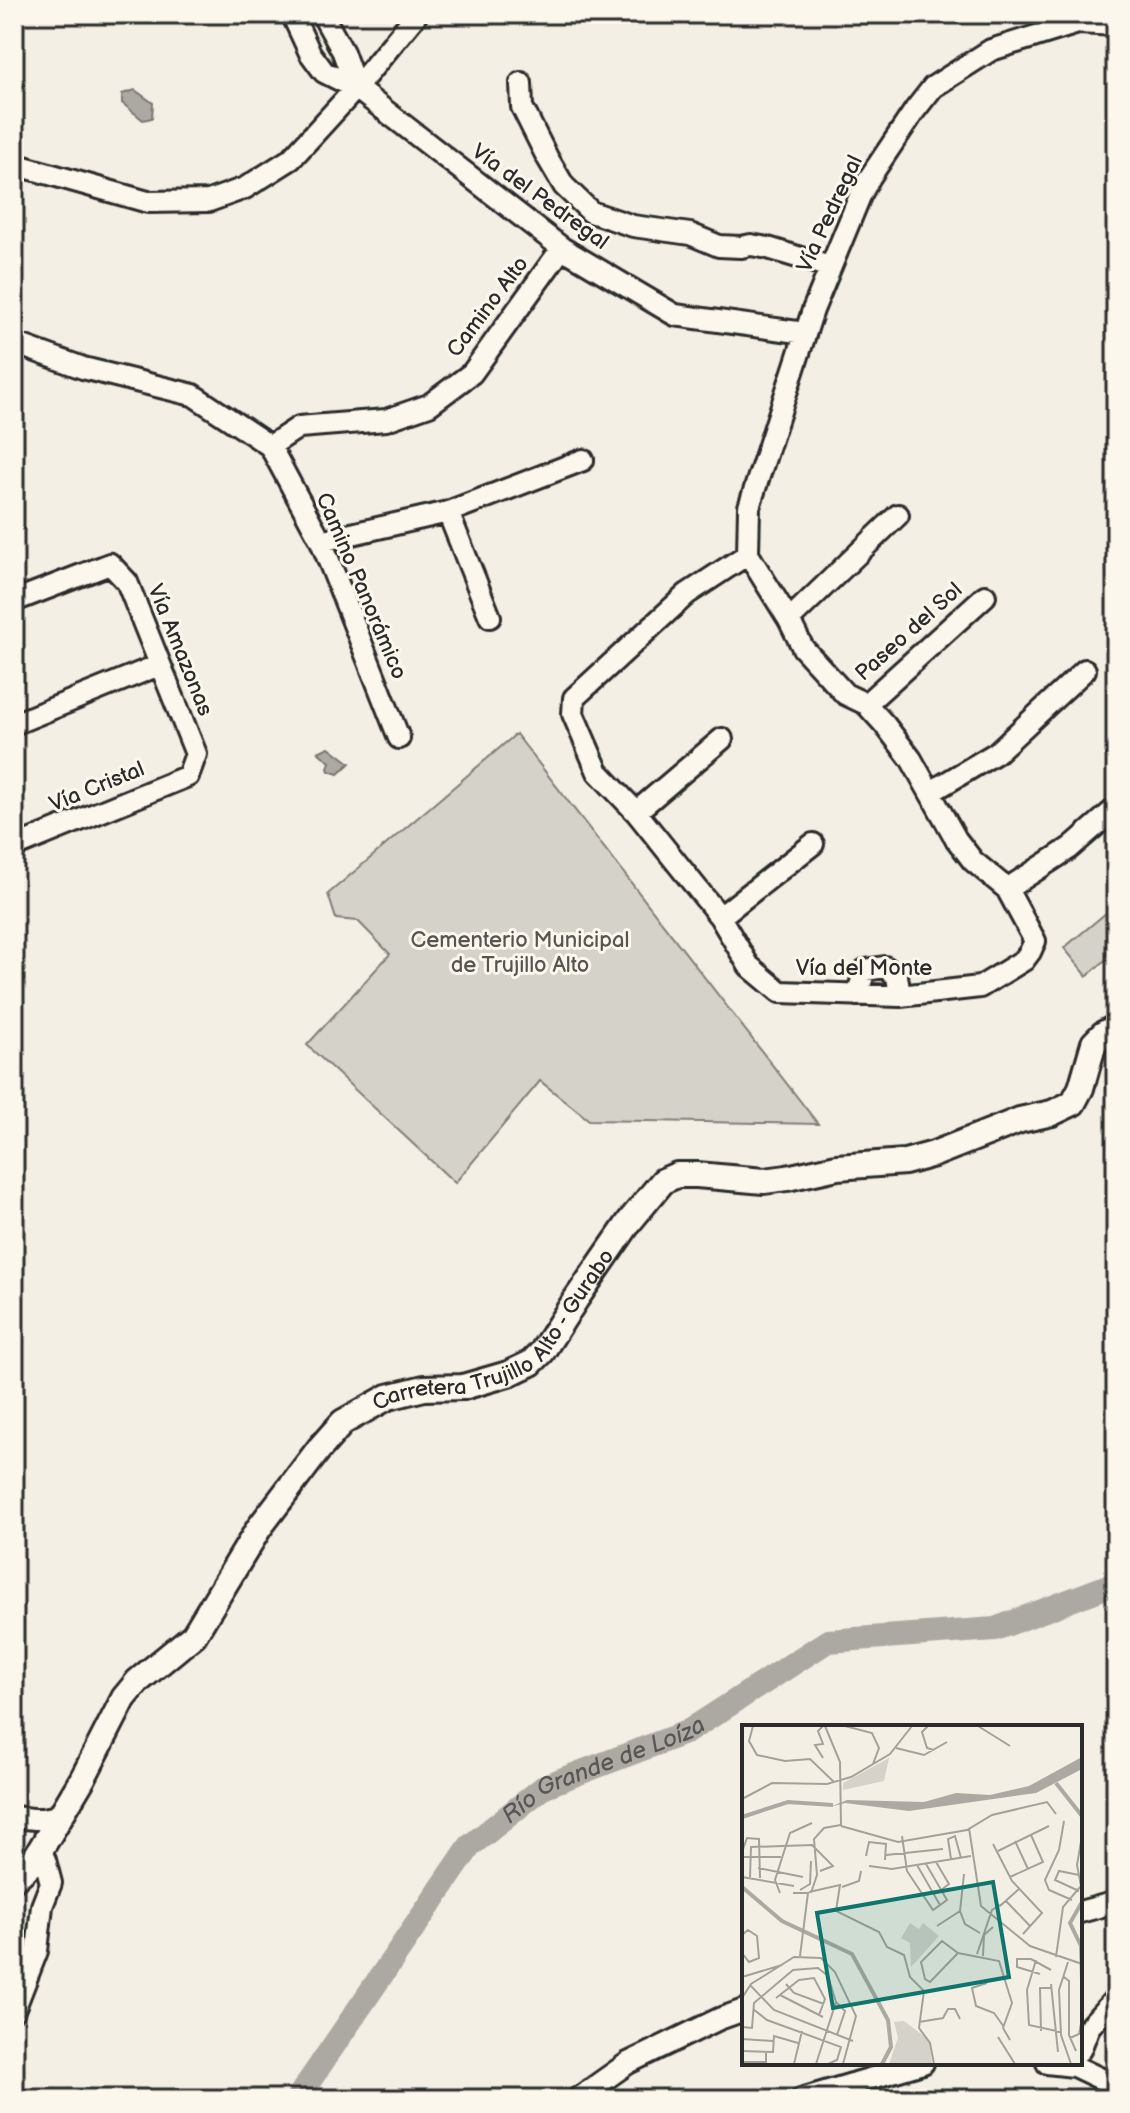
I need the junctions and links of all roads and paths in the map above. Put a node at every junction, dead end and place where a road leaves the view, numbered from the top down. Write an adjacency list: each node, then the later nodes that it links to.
1 (292, 14): 6 (street, Vía del Pedregal)
2 (322, 14): 6 (street)
3 (417, 14): 6 (street)
4 (1116, 25): 9 (street, Vía Pedregal)
5 (521, 83): 9 (street)
6 (356, 88): 7 (street); 8 (street, Vía del Pedregal)
7 (14, 164)
8 (562, 248): 10 (street, Vía del Pedregal); 12 (street, Camino Alto)
9 (830, 267): 10 (street, Vía Pedregal)
10 (805, 333): 17 (street)
11 (14, 343): 12 (street, Camino Panorámico)
12 (270, 446): 16 (street, Camino Panorámico)
13 (583, 460): 14 (street)
14 (448, 512): 16 (street); 20 (street)
15 (898, 515): 21 (street)
16 (321, 541): 26 (street, Camino Panorámico)
17 (748, 554): 21 (street, Vía del Monte); 31 (street, Vía del Monte)
18 (985, 596): 24 (street, Paseo del Sol)
19 (14, 601): 22 (street, Vía Amazonas)
20 (490, 617)
21 (789, 620): 24 (street, Vía del Monte)
22 (159, 665): 25 (street); 28 (street, Vía Amazonas)
23 (1085, 670): 29 (street)
24 (866, 704): 29 (street, Vía del Monte)
25 (14, 724)
26 (399, 738)
27 (722, 739): 31 (street)
28 (192, 766): 33 (street, Vía Cristal)
29 (931, 792): 34 (street, Vía del Monte)
30 (1116, 808): 34 (street)
31 (636, 812): 35 (street, Vía del Monte)
32 (813, 844): 35 (street)
33 (14, 847)
34 (1007, 889): 37 (street, Vía del Monte)
35 (720, 917): 36 (street, Vía del Monte)
36 (857, 995): 37 (street, Vía del Monte); 37 (street)
37 (900, 996)
38 (1116, 1027): 39 (main road, Carretera Trujillo Alto - Gurabo)
39 (63, 1813): 40 (street); 41 (main road, Carretera Trujillo Alto - Gurabo)
40 (14, 1817)
41 (40, 1850): 42 (main road, Carretera Trujillo Alto - Gurabo); 46 (street)
42 (14, 1879)
43 (1116, 1902): 44 (street)
44 (1082, 1911)
45 (1116, 2001): 48 (street)
46 (14, 2010)
47 (742, 2011): 52 (street)
48 (1082, 2045)
49 (1082, 2064): 51 (street)
50 (916, 2065): 53 (street)
51 (1116, 2086)
52 (577, 2099)
53 (801, 2099)

